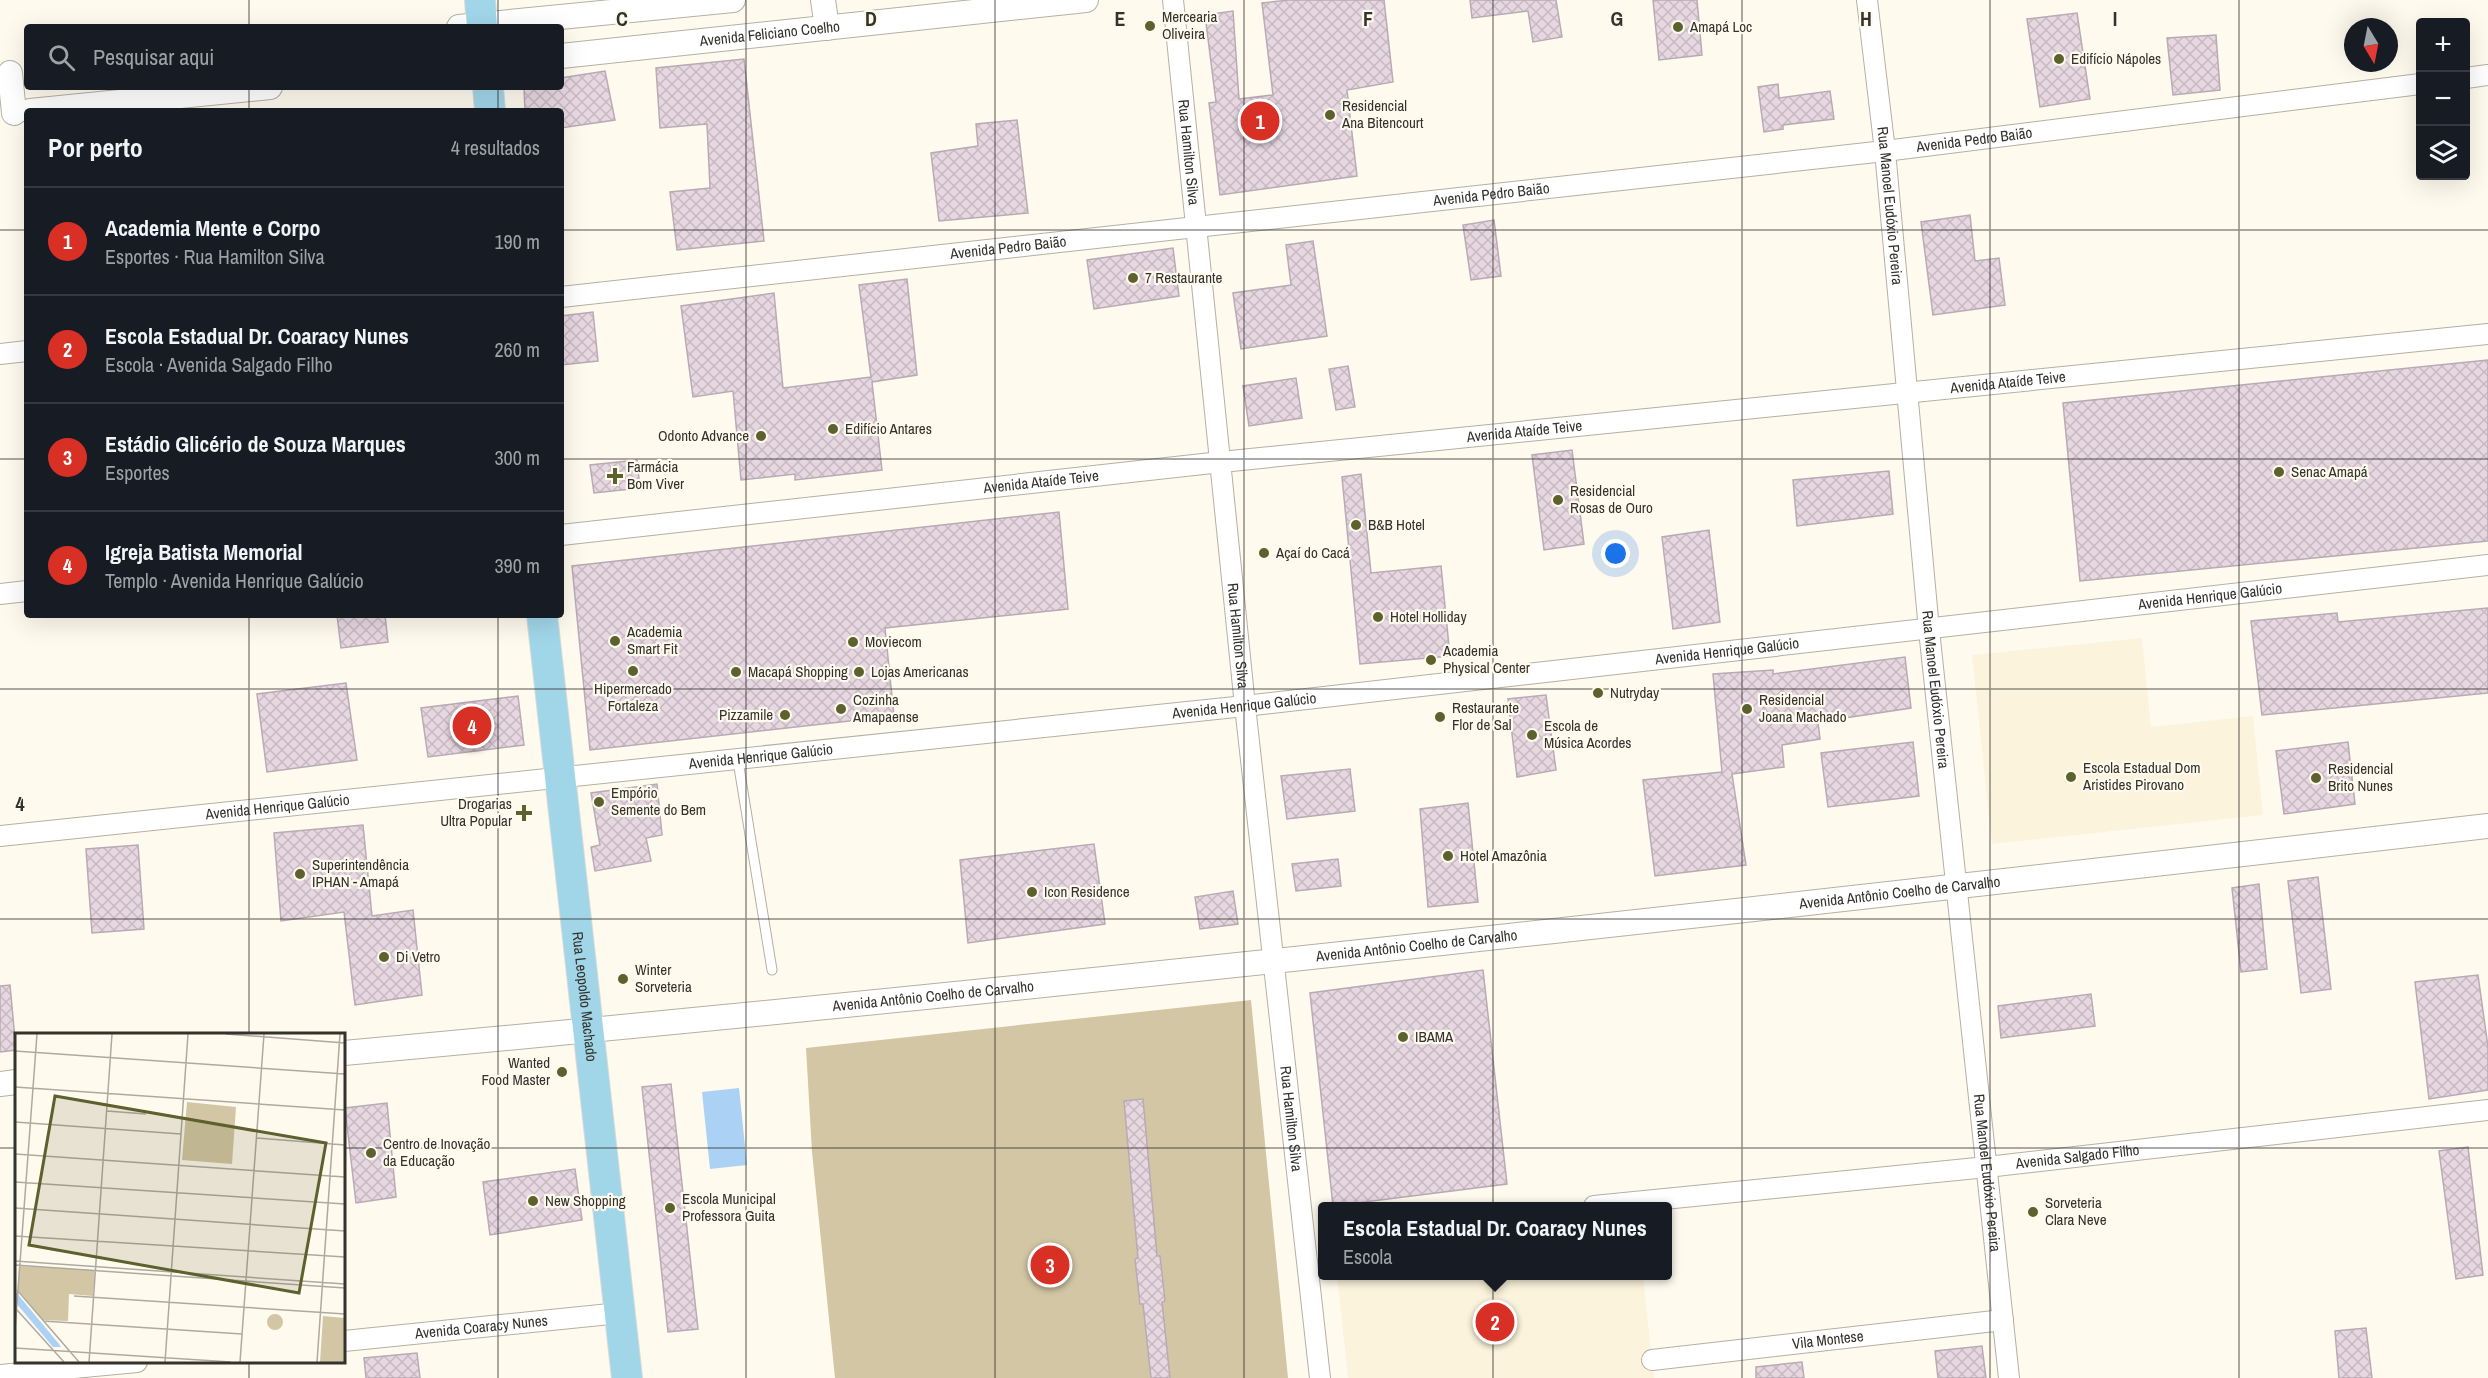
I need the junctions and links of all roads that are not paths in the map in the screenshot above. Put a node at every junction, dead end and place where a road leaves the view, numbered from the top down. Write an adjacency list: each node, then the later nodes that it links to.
1 (733, 0): 6 (street)
2 (823, 0): 7 (street)
3 (1086, 0): 7 (street, Avenida Feliciano Coelho)
4 (1173, 0): 19 (street, Rua Hamilton Silva)
5 (1867, 0): 18 (street, Rua Manoel Eudóxio Pereira)
6 (476, 20)
7 (826, 28): 8 (street, Avenida Feliciano Coelho)
8 (564, 56)
9 (12, 72): 17 (street)
10 (2488, 75): 11 (street)
11 (2470, 77)
12 (2416, 85): 18 (street, Avenida Pedro Baião)
13 (240, 90): 15 (street)
14 (488, 90): 16 (main road)
15 (58, 108)
16 (490, 108)
17 (18, 112)
18 (1885, 151): 19 (street, Avenida Pedro Baião); 24 (street, Rua Manoel Eudóxio Pereira)
19 (1197, 225): 20 (street, Avenida Pedro Baião); 25 (street, Rua Hamilton Silva)
20 (564, 297)
21 (2488, 334): 24 (street, Avenida Ataíde Teive)
22 (24, 351): 23 (street)
23 (0, 354)
24 (1907, 395): 25 (street, Avenida Ataíde Teive); 31 (street, Rua Manoel Eudóxio Pereira)
25 (1221, 462): 26 (street, Avenida Ataíde Teive); 32 (street, Rua Hamilton Silva)
26 (564, 535)
27 (2488, 565): 31 (street, Avenida Henrique Galúcio)
28 (24, 591): 29 (street)
29 (0, 594)
30 (542, 618): 34 (main road, Rua Leopoldo Machado)
31 (1929, 630): 32 (street, Avenida Henrique Galúcio); 37 (street, Rua Manoel Eudóxio Pereira)
32 (1245, 706): 33 (street, Avenida Henrique Galúcio); 38 (street, Rua Hamilton Silva)
33 (738, 761): 34 (street, Avenida Henrique Galúcio); 39 (lane)
34 (560, 780): 36 (street, Avenida Henrique Galúcio); 40 (main road, Rua Leopoldo Machado)
35 (2488, 826): 37 (street, Avenida Antônio Coelho de Carvalho)
36 (0, 836)
37 (1958, 886): 38 (street, Avenida Antônio Coelho de Carvalho); 45 (street, Rua Manoel Eudóxio Pereira)
38 (1275, 960): 40 (street, Avenida Antônio Coelho de Carvalho); 47 (street, Rua Hamilton Silva)
39 (772, 970)
40 (588, 1031): 41 (street, Avenida Antônio Coelho de Carvalho); 48 (main road, Rua Leopoldo Machado)
41 (345, 1053)
42 (15, 1082): 43 (street)
43 (0, 1083)
44 (2488, 1110): 45 (street, Avenida Salgado Filho)
45 (1987, 1167): 46 (street, Avenida Salgado Filho); 49 (street, Rua Manoel Eudóxio Pereira)
46 (1634, 1202)
47 (1314, 1235): 55 (street, Rua Hamilton Silva)
48 (620, 1313): 50 (street, Avenida Coaracy Nunes); 54 (main road, Rua Leopoldo Machado)
49 (2003, 1320): 51 (street, Vila Montese); 56 (street, Rua Manoel Eudóxio Pereira)
50 (345, 1341)
51 (1652, 1360)
52 (126, 1363): 53 (street)
53 (0, 1375)
54 (627, 1378)
55 (1320, 1378)
56 (2009, 1378)

